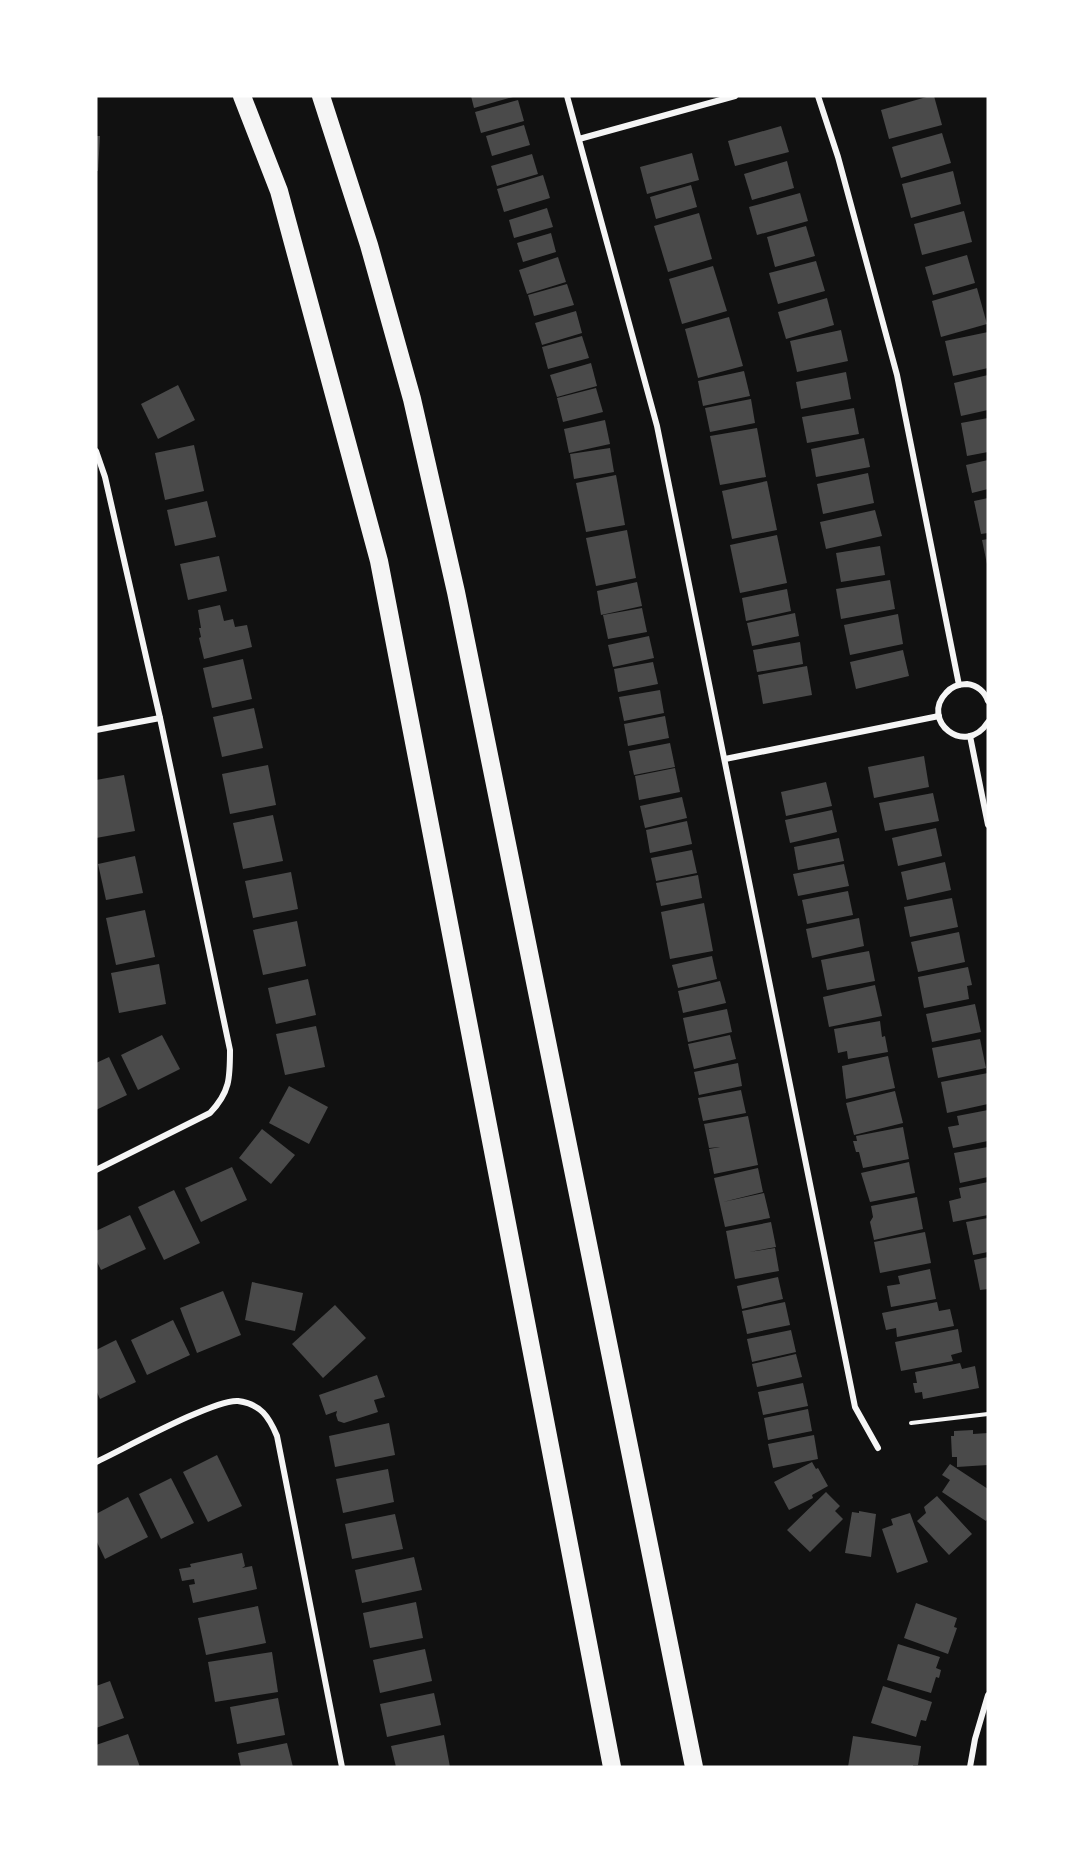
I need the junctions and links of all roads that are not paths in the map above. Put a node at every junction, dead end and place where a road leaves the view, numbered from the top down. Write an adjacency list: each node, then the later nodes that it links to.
1 (242, 96): 22 (highway)
2 (321, 96): 23 (highway)
3 (567, 96): 6 (street)
4 (735, 96): 6 (street)
5 (818, 96): 8 (street)
6 (579, 139): 15 (street)
7 (96, 451): 11 (street)
8 (959, 685): 9 (street); 10 (street)
9 (988, 701)
10 (939, 716): 14 (street); 15 (street)
11 (160, 718): 13 (street); 17 (street)
12 (988, 722): 14 (street)
13 (96, 730)
14 (970, 736): 16 (street)
15 (725, 759): 18 (street)
16 (988, 825)
17 (96, 1170)
18 (878, 1448)
19 (96, 1462): 21 (street)
20 (988, 1695): 24 (street)
21 (342, 1767)
22 (612, 1767)
23 (694, 1767)
24 (970, 1767)

